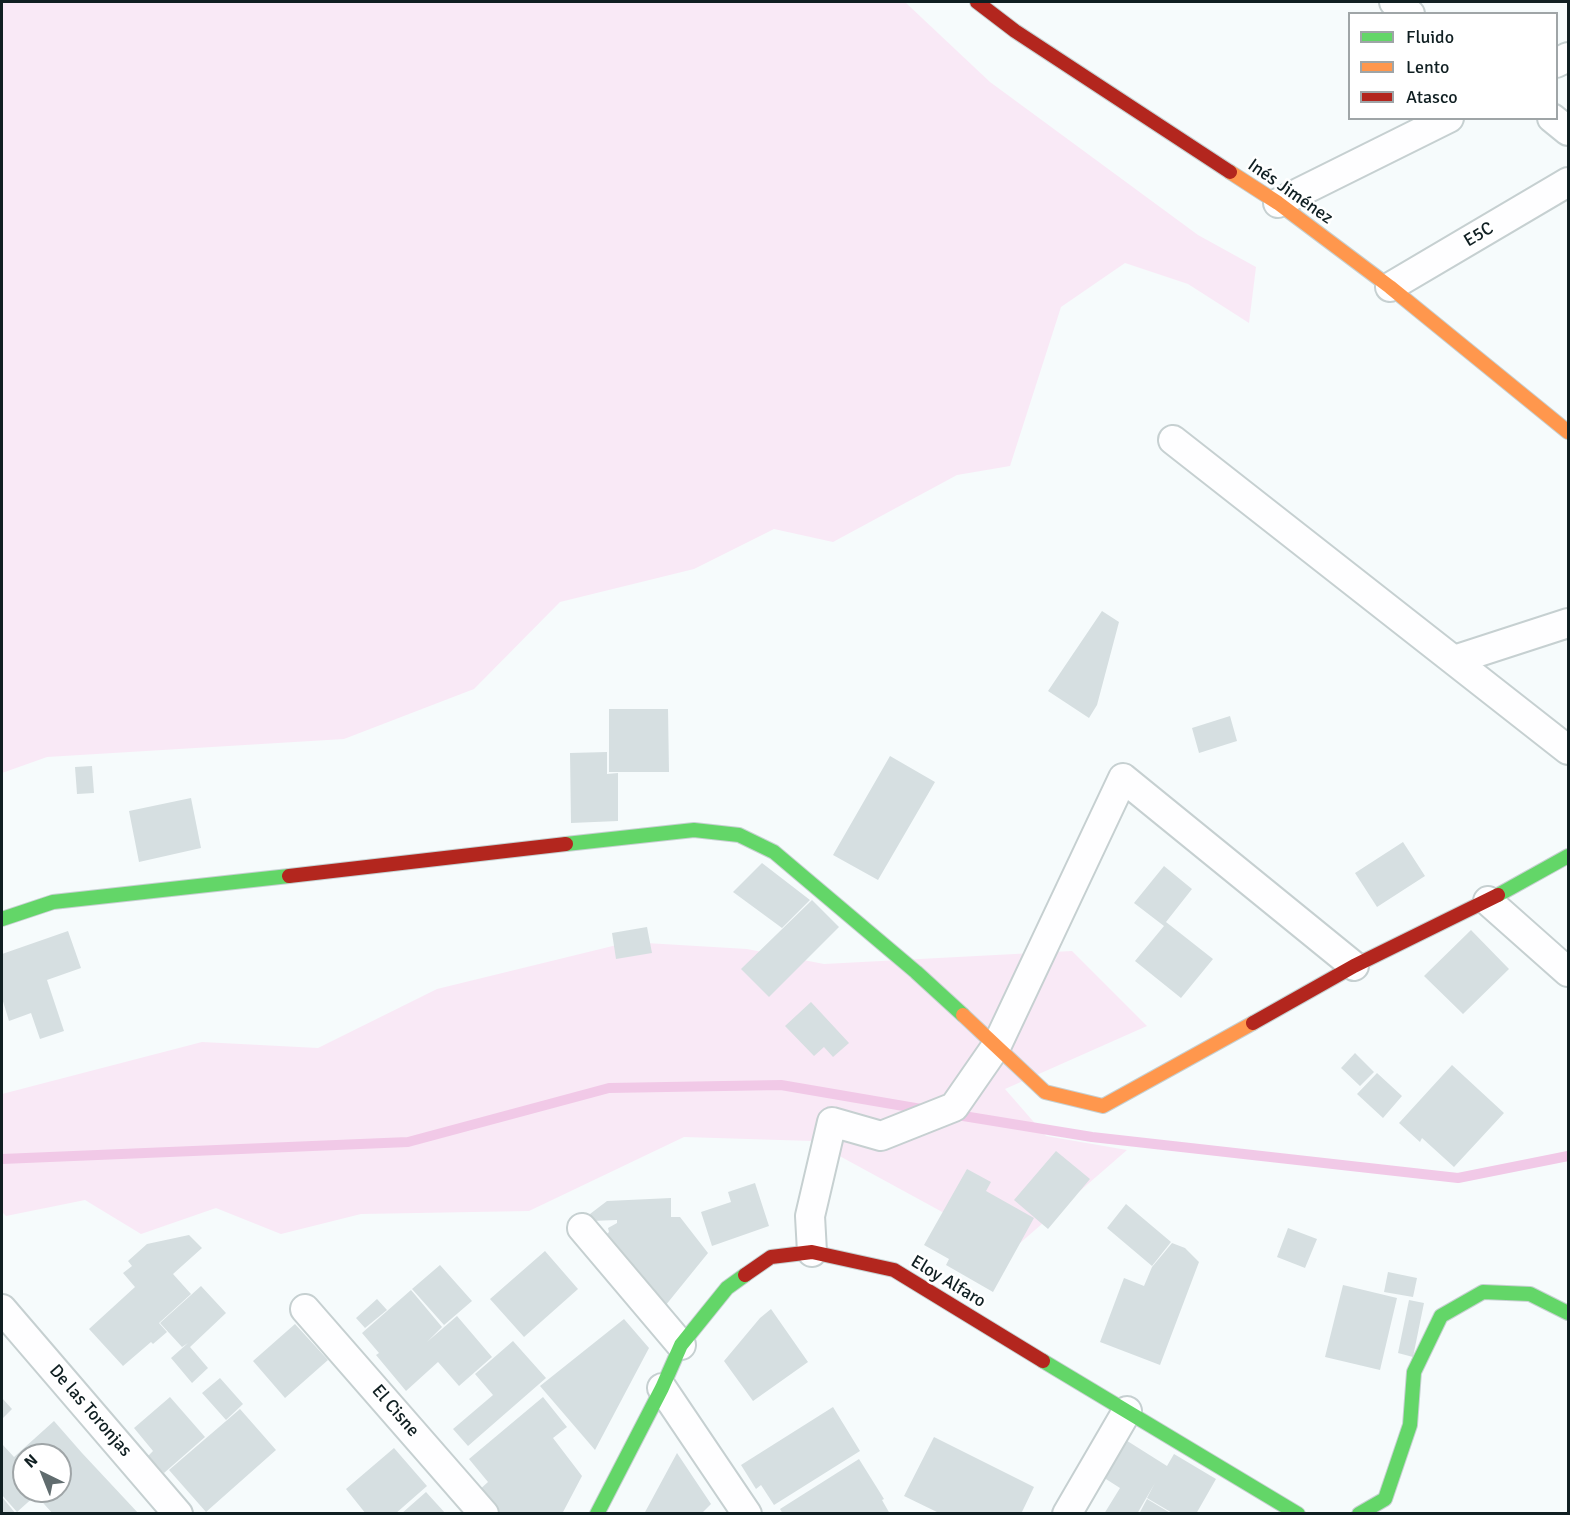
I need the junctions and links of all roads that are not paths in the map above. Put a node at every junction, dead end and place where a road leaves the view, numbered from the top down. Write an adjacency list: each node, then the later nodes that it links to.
1 (977, 2): 8 (street, Inés Jiménez)
2 (1394, 2): 3 (street)
3 (1407, 12)
4 (1445, 120): 8 (street)
5 (1555, 120): 6 (street)
6 (1569, 131)
7 (1569, 182): 9 (street, E5C)
8 (1278, 203): 9 (street, Inés Jiménez)
9 (1390, 287): 10 (street, Inés Jiménez)
10 (1569, 432)
11 (1173, 440): 13 (street)
12 (1569, 623): 13 (street)
13 (1454, 660): 14 (street)
14 (1569, 750)
15 (1569, 856): 16 (street)
16 (1488, 901): 18 (street); 19 (street)
17 (2, 919): 20 (street)
18 (1354, 966): 20 (street); 20 (street)
19 (1569, 972)
20 (997, 1045): 22 (street)
21 (582, 1228): 26 (street)
22 (812, 1252): 26 (street, Eloy Alfaro); 28 (street, Eloy Alfaro)
23 (2, 1309): 29 (street, De las Toronjas)
24 (305, 1309): 30 (street, El Cisne)
25 (1569, 1313): 35 (street)
26 (681, 1345): 27 (street, Eloy Alfaro)
27 (662, 1388): 31 (street, Eloy Alfaro); 32 (street)
28 (1127, 1411): 33 (street); 34 (street, Eloy Alfaro)
29 (178, 1514)
30 (484, 1514)
31 (597, 1514)
32 (747, 1514)
33 (1066, 1514)
34 (1298, 1514)
35 (1359, 1514)

